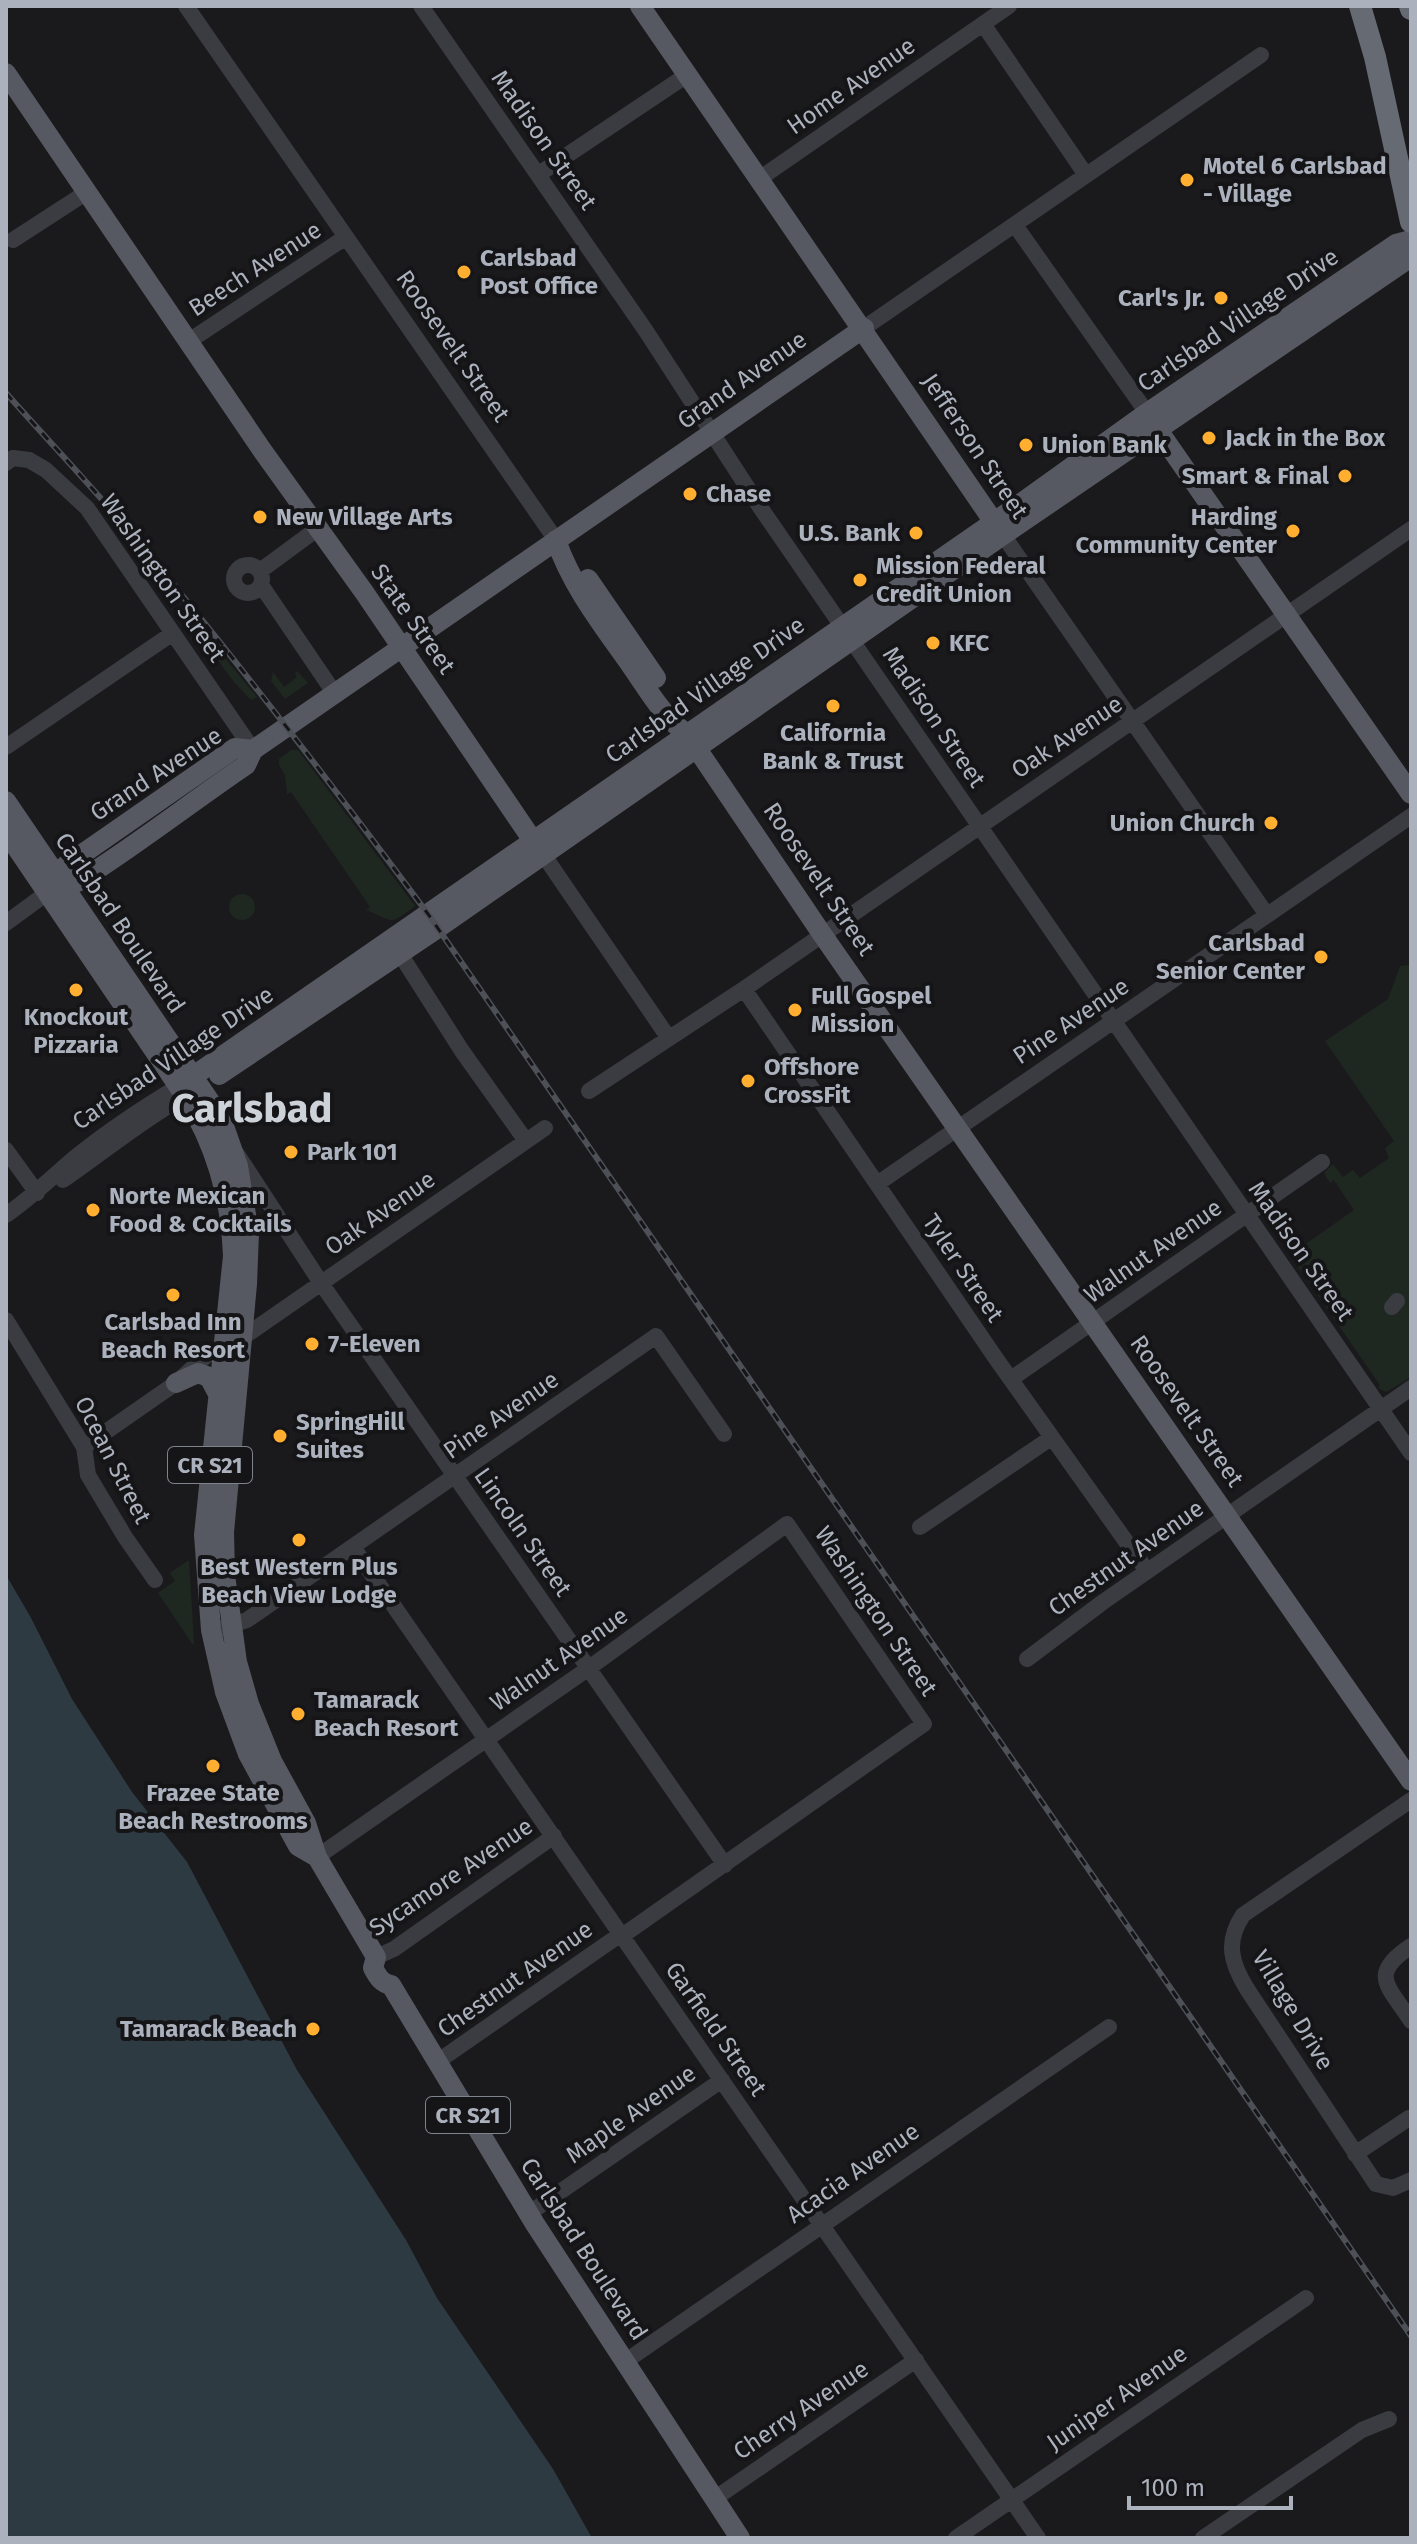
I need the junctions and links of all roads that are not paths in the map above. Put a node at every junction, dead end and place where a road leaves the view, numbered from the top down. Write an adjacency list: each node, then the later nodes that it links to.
1 (186, 6): 16 (street, Roosevelt Street)
2 (421, 6): 10 (street, Madison Street)
3 (640, 6): 9 (main road, Jefferson Street)
4 (1009, 6): 6 (street, Home Avenue)
5 (1360, 6): 14 (highway)
6 (983, 24): 11 (street); 12 (street, Home Avenue)
7 (1261, 55): 11 (street, Grand Avenue)
8 (6, 73): 13 (main road, State Street)
9 (687, 75): 10 (street); 12 (main road, Jefferson Street)
10 (539, 174): 27 (street, Madison Street)
11 (1086, 175): 15 (street, Grand Avenue)
12 (759, 179): 23 (main road, Jefferson Street)
13 (87, 192): 17 (street); 25 (main road, State Street)
14 (1411, 222)
15 (1015, 225): 23 (street, Grand Avenue); 26 (street)
16 (346, 237): 25 (street, Beech Avenue); 32 (street, Roosevelt Street)
17 (13, 240)
18 (1411, 240): 20 (main road, Carlsbad Village Drive)
19 (1411, 257): 22 (main road, Carlsbad Village Drive)
20 (1328, 289): 21 (main road, Carlsbad Village Drive); 22 (main road)
21 (1302, 307): 24 (main road); 26 (main road, Carlsbad Village Drive)
22 (1322, 317): 24 (main road, Carlsbad Village Drive)
23 (864, 328): 27 (main road, Grand Avenue); 29 (main road, Jefferson Street)
24 (1292, 337): 26 (main road, Carlsbad Village Drive)
25 (189, 341): 30 (main road, State Street)
26 (1152, 421): 29 (main road, Carlsbad Village Drive); 33 (main road)
27 (711, 433): 32 (main road, Grand Avenue); 35 (street, Madison Street)
28 (10, 460): 34 (street, Washington Street)
29 (998, 528): 35 (main road, Carlsbad Village Drive); 38 (street, Jefferson Street)
30 (317, 529): 36 (main road, State Street); 37 (street)
31 (1411, 529): 33 (street, Oak Avenue)
32 (556, 540): 36 (main road, Grand Avenue); 39 (main road, Roosevelt Street)
33 (1287, 615): 38 (street, Oak Avenue); 42 (main road)
34 (173, 633): 40 (street); 41 (street, Washington Street)
35 (848, 633): 39 (main road, Carlsbad Village Drive); 45 (street, Madison Street)
36 (402, 647): 37 (main road, Grand Avenue); 47 (main road, State Street)
37 (331, 696): 41 (main road, Grand Avenue)
38 (1134, 721): 45 (street, Oak Avenue); 49 (street, Jefferson Street)
39 (692, 740): 47 (main road, Carlsbad Village Drive); 51 (main road, Roosevelt Street)
40 (6, 747)
41 (253, 750): 48 (main road, Grand Avenue)
42 (1411, 794)
43 (6, 801): 48 (main road, Carlsbad Boulevard / CR S21)
44 (1411, 816): 49 (street, Pine Avenue)
45 (980, 826): 51 (street, Oak Avenue); 54 (street, Madison Street)
46 (6, 832): 48 (main road, Carlsbad Boulevard / CR S21)
47 (538, 848): 52 (main road, Carlsbad Village Drive); 55 (street, State Street)
48 (54, 889): 50 (street, Grand Avenue); 56 (main road, Carlsbad Boulevard / CR S21)
49 (1267, 915): 54 (street, Pine Avenue)
50 (6, 923)
51 (822, 934): 53 (street, Oak Avenue); 59 (main road, Roosevelt Street)
52 (395, 945): 56 (main road, Carlsbad Village Drive); 60 (street)
53 (744, 989): 55 (street, Oak Avenue); 64 (street, Tyler Street)
54 (1115, 1021): 59 (street, Pine Avenue); 67 (street, Madison Street)
55 (668, 1037): 57 (street, Oak Avenue)
56 (189, 1086): 61 (main road, Carlsbad Boulevard / CR S21); 65 (street, Carlsbad Village Drive); 68 (main road, Carlsbad Boulevard / CR S21)
57 (589, 1091)
58 (545, 1128): 60 (street, Oak Avenue)
59 (957, 1128): 64 (street, Pine Avenue); 71 (main road, Roosevelt Street)
60 (526, 1141): 69 (street, Oak Avenue)
61 (232, 1145): 69 (street, Lincoln Street); 72 (main road, Carlsbad Boulevard / CR S21)
62 (6, 1150): 65 (street)
63 (1322, 1162): 67 (street, Walnut Avenue)
64 (877, 1184): 74 (street, Tyler Street)
65 (37, 1193): 66 (street, Carlsbad Village Drive)
66 (6, 1215)
67 (1247, 1215): 71 (street, Walnut Avenue); 79 (street, Madison Street)
68 (231, 1279): 72 (main road); 73 (main road, Carlsbad Boulevard / CR S21)
69 (321, 1283): 72 (street, Oak Avenue); 84 (street, Lincoln Street)
70 (6, 1320): 82 (street, Ocean Street)
71 (1093, 1321): 74 (street, Walnut Avenue); 85 (main road, Roosevelt Street)
72 (242, 1338): 78 (main road, Carlsbad Boulevard / CR S21)
73 (222, 1352): 75 (street); 77 (main road, Carlsbad Boulevard / CR S21); 78 (main road)
74 (1011, 1379): 81 (street, Tyler Street)
75 (176, 1383): 77 (main road); 82 (street)
76 (1411, 1388): 79 (street, Chestnut Avenue)
77 (217, 1392): 91 (main road, Carlsbad Boulevard / CR S21)
78 (236, 1404): 91 (main road, Carlsbad Boulevard / CR S21)
79 (1381, 1409): 83 (street, Madison Street); 85 (street, Chestnut Avenue)
80 (724, 1434): 84 (street, Pine Avenue)
81 (1051, 1438): 87 (street); 89 (street, Tyler Street)
82 (84, 1447): 90 (street, Ocean Street)
83 (1411, 1453)
84 (455, 1476): 88 (street, Pine Avenue); 93 (street, Lincoln Street)
85 (1227, 1516): 89 (street, Chestnut Avenue); 96 (main road, Roosevelt Street)
86 (787, 1524): 93 (street, Walnut Avenue); 94 (street, Washington Street)
87 (920, 1527)
88 (353, 1547): 91 (street, Pine Avenue); 95 (street, Garfield Street)
89 (1147, 1571): 92 (street, Chestnut Avenue)
90 (155, 1580)
91 (221, 1629): 99 (main road, Carlsbad Boulevard / CR S21)
92 (1027, 1659)
93 (589, 1668): 95 (street, Walnut Avenue); 100 (street, Lincoln Street)
94 (924, 1724): 100 (street, Chestnut Avenue)
95 (487, 1740): 98 (street, Garfield Street); 99 (street, Walnut Avenue)
96 (1411, 1781)
97 (1411, 1800): 109 (street, Village Drive)
98 (554, 1836): 101 (street, Garfield Street); 103 (street, Sycamore Avenue)
99 (317, 1857): 103 (main road, Carlsbad Boulevard / CR S21)
100 (725, 1865): 101 (street, Chestnut Avenue)
101 (622, 1935): 106 (street, Chestnut Avenue); 107 (street, Garfield Street)
102 (1411, 1946): 104 (street)
103 (376, 1957): 106 (main road, Carlsbad Boulevard / CR S21)
104 (1411, 2021)
105 (1109, 2027): 112 (street, Acacia Avenue)
106 (437, 2062): 111 (main road, Carlsbad Boulevard / CR S21)
107 (722, 2080): 111 (street, Maple Avenue); 112 (street, Garfield Street)
108 (1409, 2118): 109 (street)
109 (1355, 2154): 110 (street, Village Drive)
110 (1411, 2180)
111 (528, 2214): 115 (main road, Carlsbad Boulevard / CR S21)
112 (821, 2224): 114 (street, Garfield Street); 115 (street, Acacia Avenue)
113 (1306, 2298): 118 (street, Juniper Avenue)
114 (916, 2360): 117 (street, Cherry Avenue); 118 (street, Garfield Street)
115 (626, 2361): 117 (main road, Carlsbad Boulevard / CR S21)
116 (1389, 2419): 122 (street)
117 (714, 2499): 119 (main road, Carlsbad Boulevard / CR S21)
118 (1012, 2500): 120 (street, Juniper Avenue); 121 (street, Garfield Street)
119 (740, 2538)
120 (956, 2538)
121 (1038, 2538)
122 (1203, 2538)

